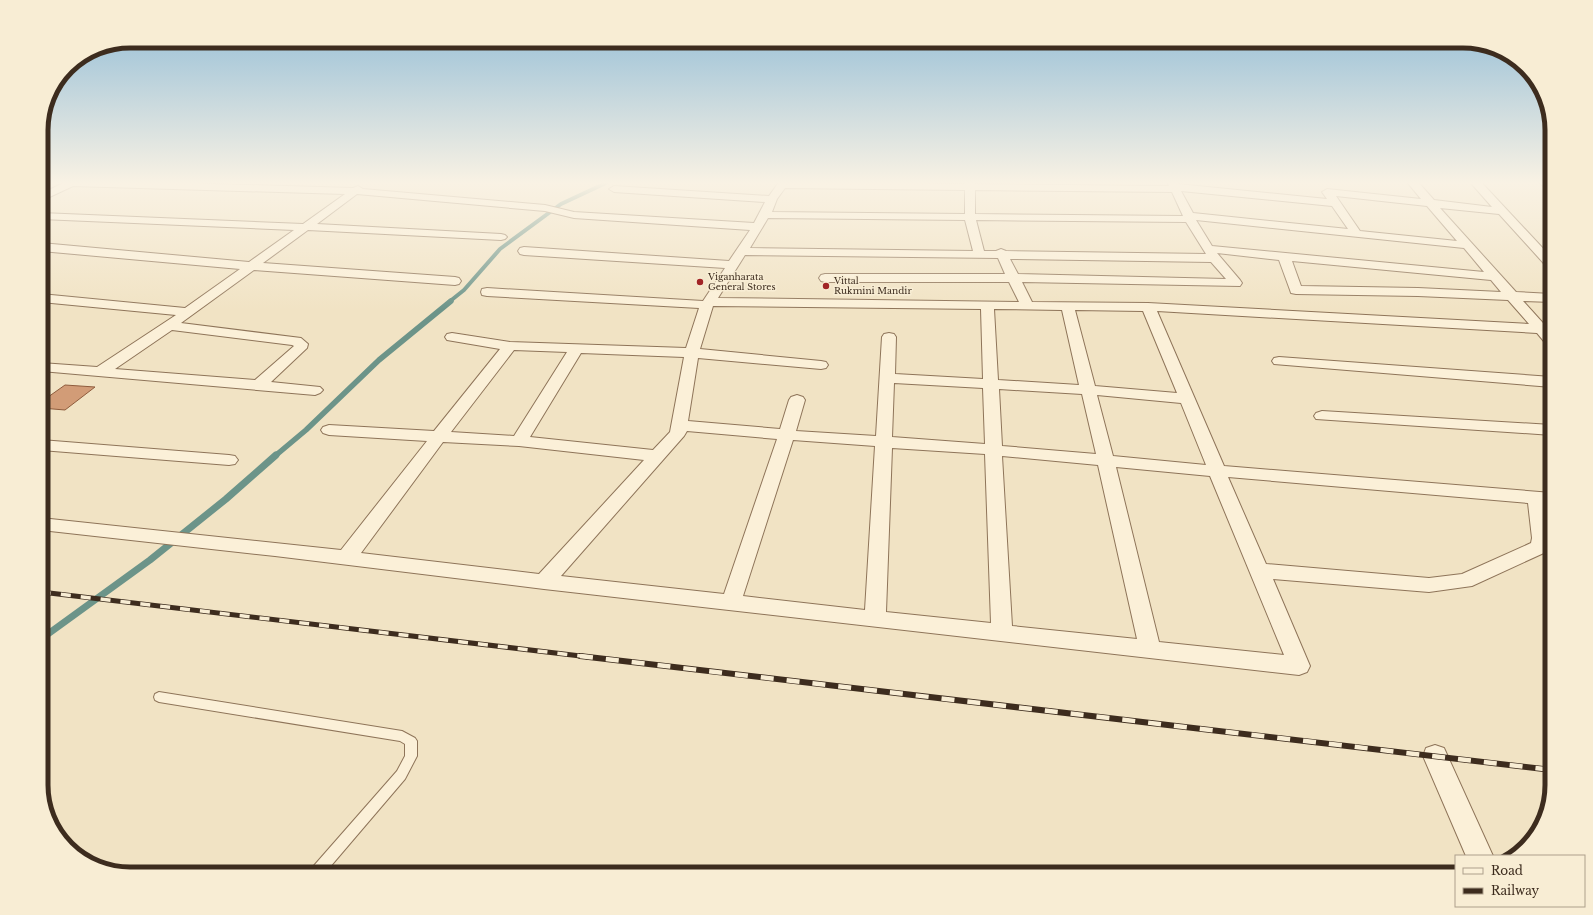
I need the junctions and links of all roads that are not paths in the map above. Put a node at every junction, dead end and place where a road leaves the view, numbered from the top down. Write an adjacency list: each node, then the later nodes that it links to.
1 (251, 225): 10 (street)
2 (309, 225): 10 (street)
3 (759, 225): 16 (street)
4 (972, 225): 18 (street)
5 (1194, 225): 20 (street)
6 (1266, 225): 11 (street)
7 (1350, 225): 11 (street)
8 (1449, 225): 13 (street)
9 (1514, 225): 22 (street)
10 (306, 227): 12 (street); 24 (street)
11 (1357, 234): 13 (street)
12 (501, 237)
13 (1466, 245): 26 (street)
14 (48, 249): 24 (street)
15 (524, 251): 23 (street)
16 (742, 251): 17 (street); 23 (street)
17 (822, 252): 18 (street); 27 (street)
18 (979, 253): 19 (street)
19 (1001, 253): 20 (street); 28 (street)
20 (1211, 253): 21 (street); 28 (street)
21 (1284, 256): 25 (street); 31 (street)
22 (1545, 258)
23 (732, 265): 35 (street)
24 (252, 266): 29 (street); 41 (street)
25 (1398, 268): 26 (street); 31 (street)
26 (1495, 277): 32 (street)
27 (825, 278): 28 (street); 36 (street)
28 (1014, 278): 38 (street)
29 (455, 281)
30 (487, 292): 35 (street)
31 (1418, 292): 32 (street)
32 (1511, 296): 33 (street); 43 (street)
33 (1545, 298)
34 (48, 299): 41 (street)
35 (708, 303): 36 (street); 49 (street)
36 (828, 303): 37 (street)
37 (987, 304): 38 (street); 57 (street)
38 (1027, 305): 39 (street)
39 (1067, 305): 40 (street); 59 (street)
40 (1148, 307): 44 (street); 60 (street)
41 (187, 312): 42 (street)
42 (169, 326): 53 (street); 56 (street)
43 (1545, 334)
44 (1545, 336)
45 (452, 337): 47 (street)
46 (889, 337): 54 (street)
47 (510, 346): 48 (street); 67 (street)
48 (576, 348): 49 (street); 68 (street)
49 (692, 353): 51 (street); 63 (street)
50 (1279, 361): 55 (street)
51 (821, 365)
52 (48, 368): 53 (street)
53 (100, 372): 56 (street)
54 (887, 378): 57 (street); 69 (street)
55 (1545, 381)
56 (259, 385): 58 (street)
57 (991, 385): 59 (street); 71 (street)
58 (315, 390)
59 (1089, 390): 60 (street); 74 (street)
60 (1187, 399): 75 (street)
61 (797, 400): 66 (street)
62 (1322, 416): 65 (street)
63 (679, 425): 66 (street); 72 (street)
64 (329, 430): 67 (street)
65 (1545, 430)
66 (787, 435): 69 (street); 81 (street)
67 (439, 436): 68 (street); 78 (street)
68 (519, 441): 72 (street)
69 (884, 442): 71 (street); 82 (street)
70 (48, 445): 73 (street)
71 (995, 450): 74 (street); 83 (street)
72 (657, 456): 80 (street)
73 (229, 460)
74 (1106, 461): 75 (street); 84 (street)
75 (1217, 471): 76 (street); 79 (street)
76 (1544, 499): 79 (street)
77 (48, 525): 78 (street)
78 (346, 558): 80 (street)
79 (1259, 571): 84 (street)
80 (544, 582): 81 (street)
81 (730, 603): 82 (street)
82 (875, 619): 83 (street)
83 (1002, 633): 84 (street)
84 (1150, 649)
85 (159, 697): 88 (lane)
86 (1435, 756): 87 (street)
87 (1480, 855)
88 (322, 867)

